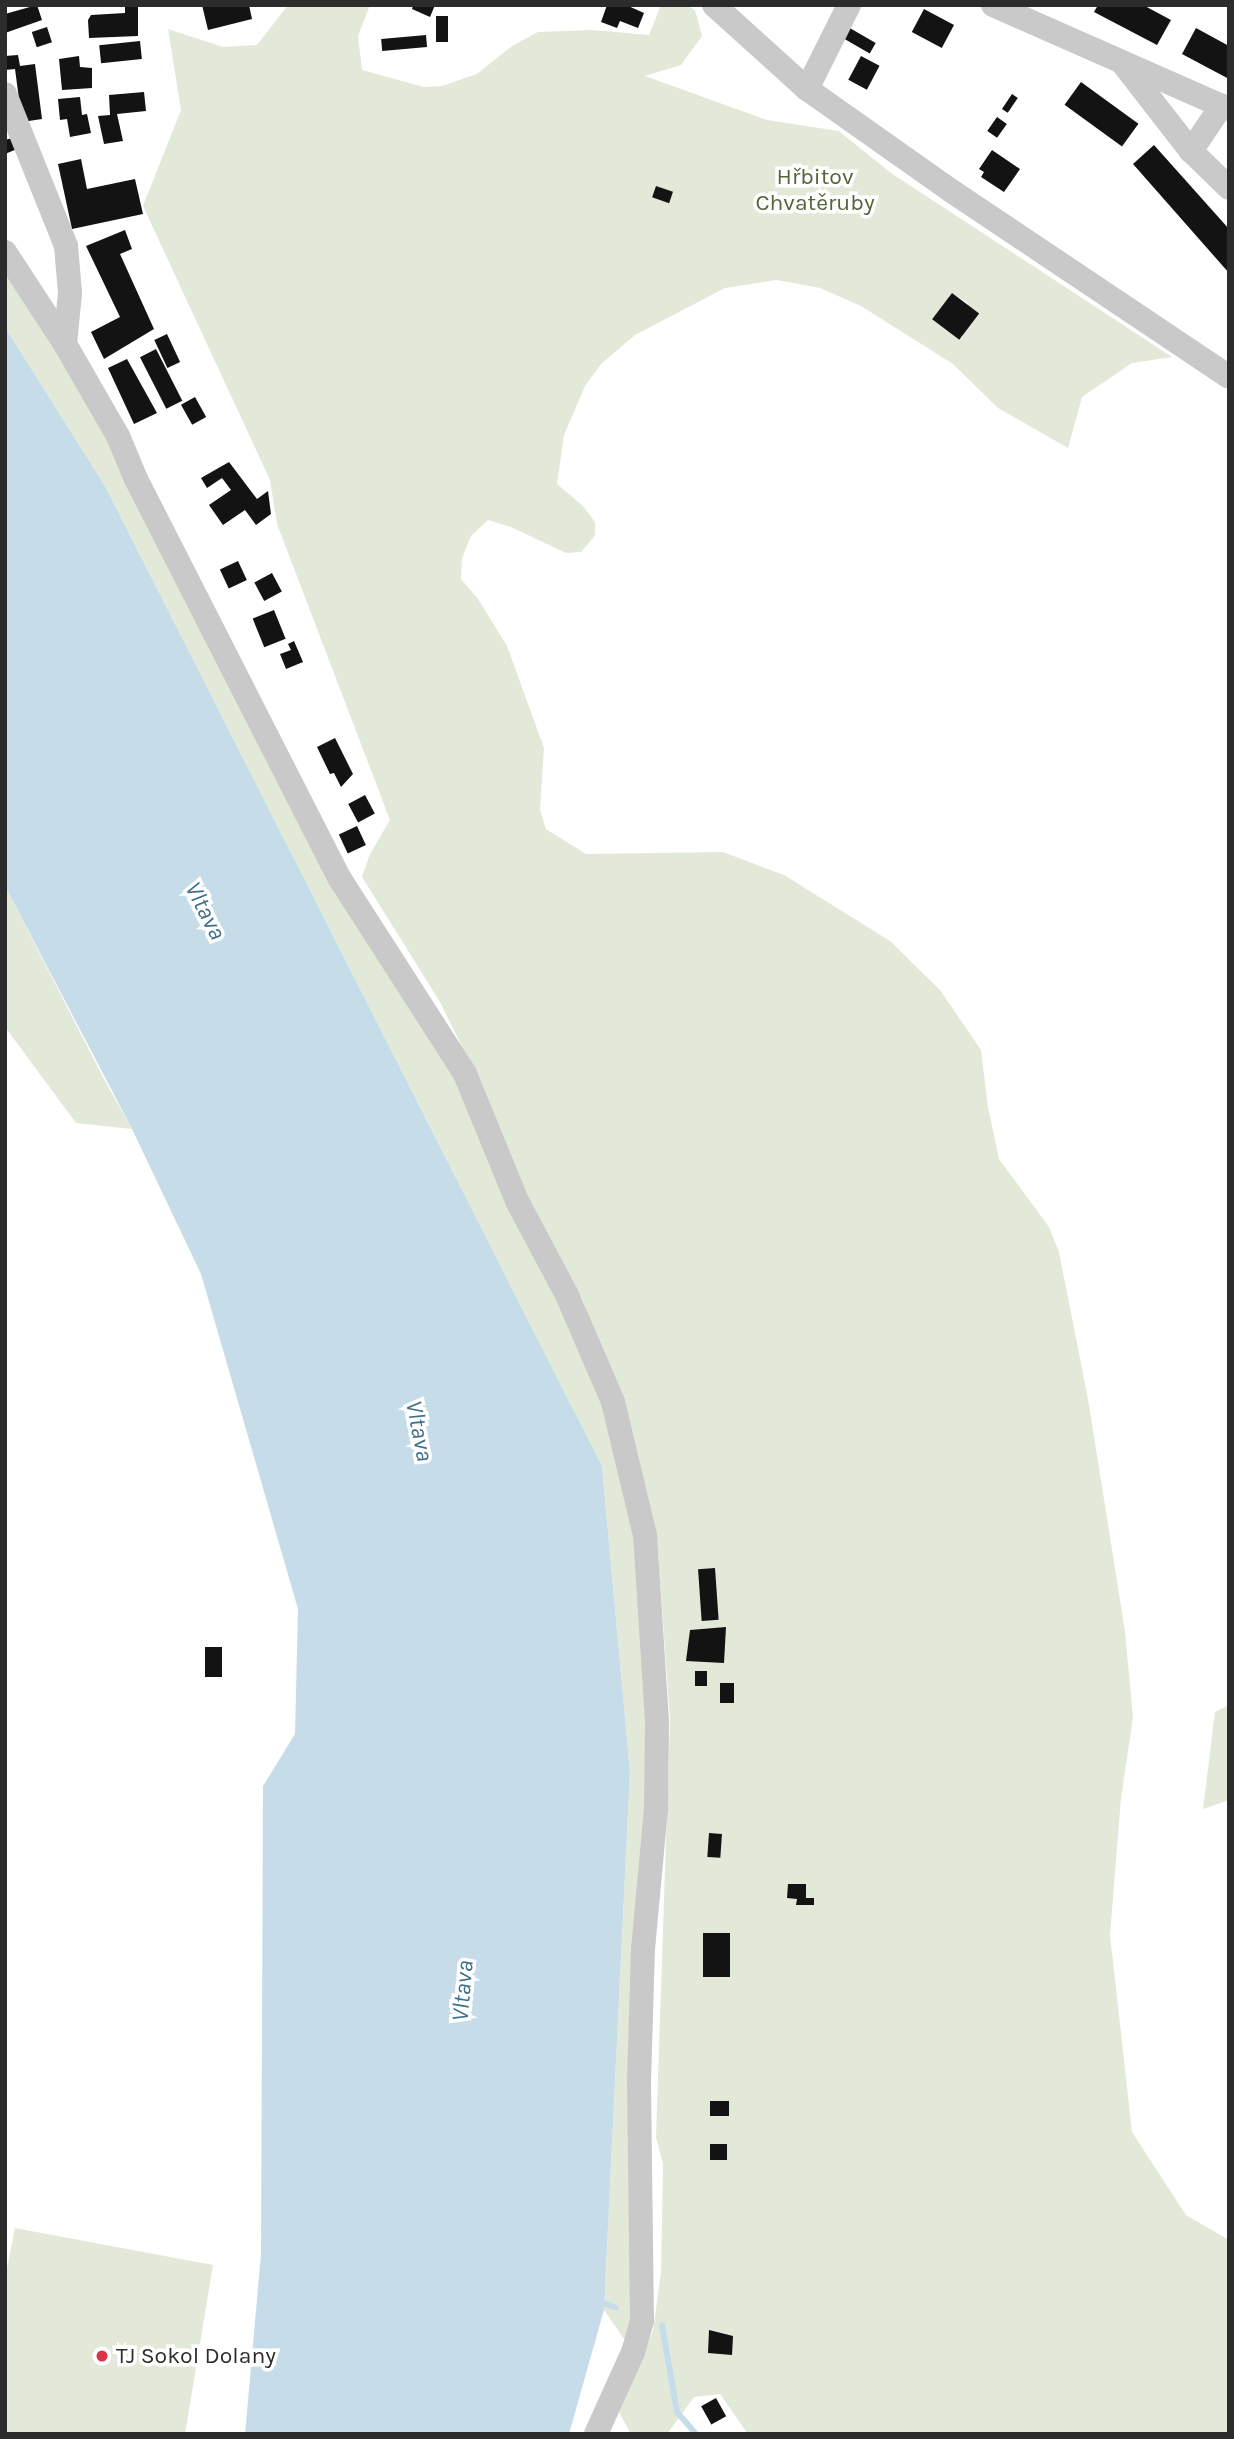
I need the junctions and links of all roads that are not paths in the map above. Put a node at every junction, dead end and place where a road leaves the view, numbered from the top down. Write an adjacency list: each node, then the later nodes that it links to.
1 (714, 5): 5 (street)
2 (849, 5): 5 (street)
3 (993, 5): 4 (street)
4 (1124, 65): 7 (street); 8 (street)
5 (807, 89): 12 (street)
6 (5, 94): 11 (street)
7 (1225, 107): 8 (street)
8 (1191, 151): 9 (street)
9 (1229, 187)
10 (5, 252): 11 (street)
11 (65, 344): 13 (street)
12 (1229, 377)
13 (596, 2434)

